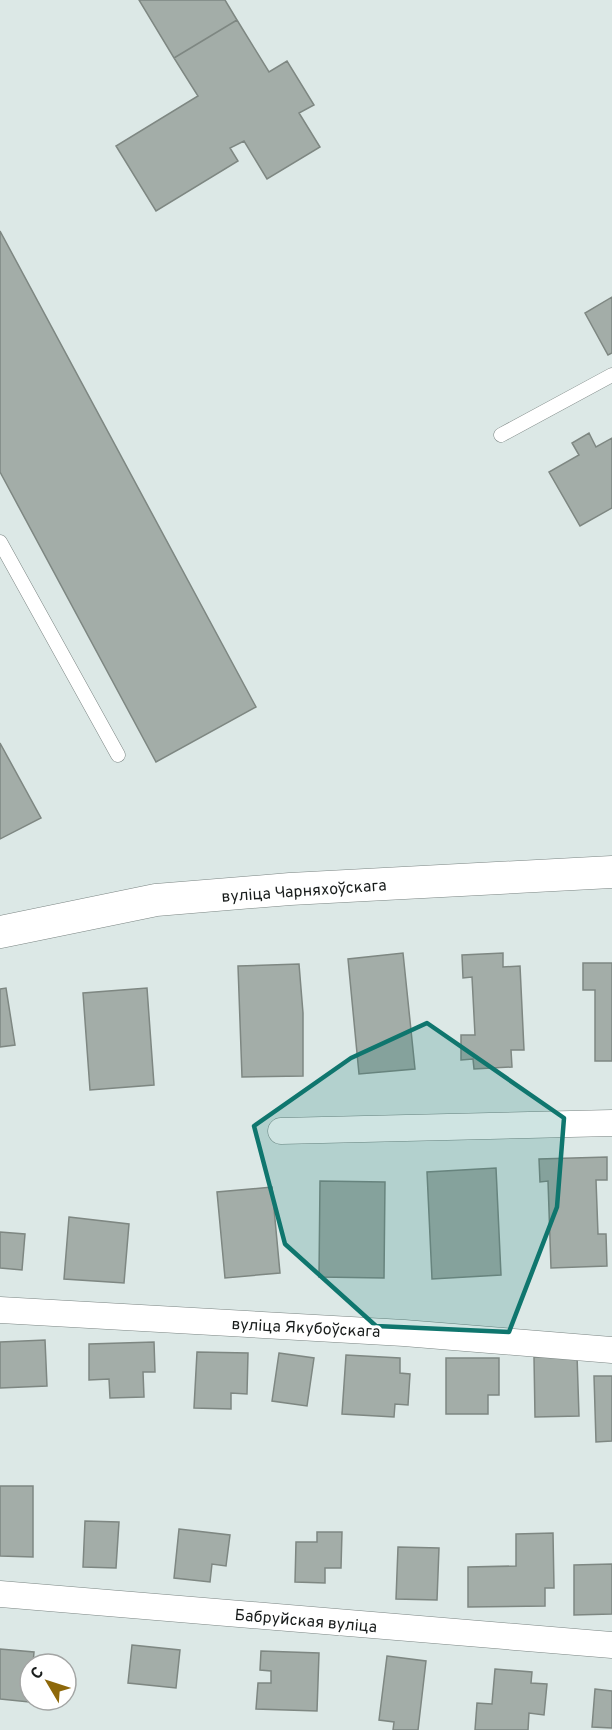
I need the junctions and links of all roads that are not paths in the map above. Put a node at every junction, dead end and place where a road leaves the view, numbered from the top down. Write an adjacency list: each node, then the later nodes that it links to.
1 (612, 375): 2 (lane)
2 (501, 435)
3 (0, 542): 4 (lane)
4 (118, 755)
5 (612, 872): 6 (street, вуліца Чарняхоўскага)
6 (0, 932)
7 (612, 1123): 8 (street)
8 (281, 1131)
9 (0, 1310): 10 (street, вуліца Якубоўскага)
10 (612, 1350)
11 (0, 1594): 12 (street, Бабруйская вуліца)
12 (612, 1645)

